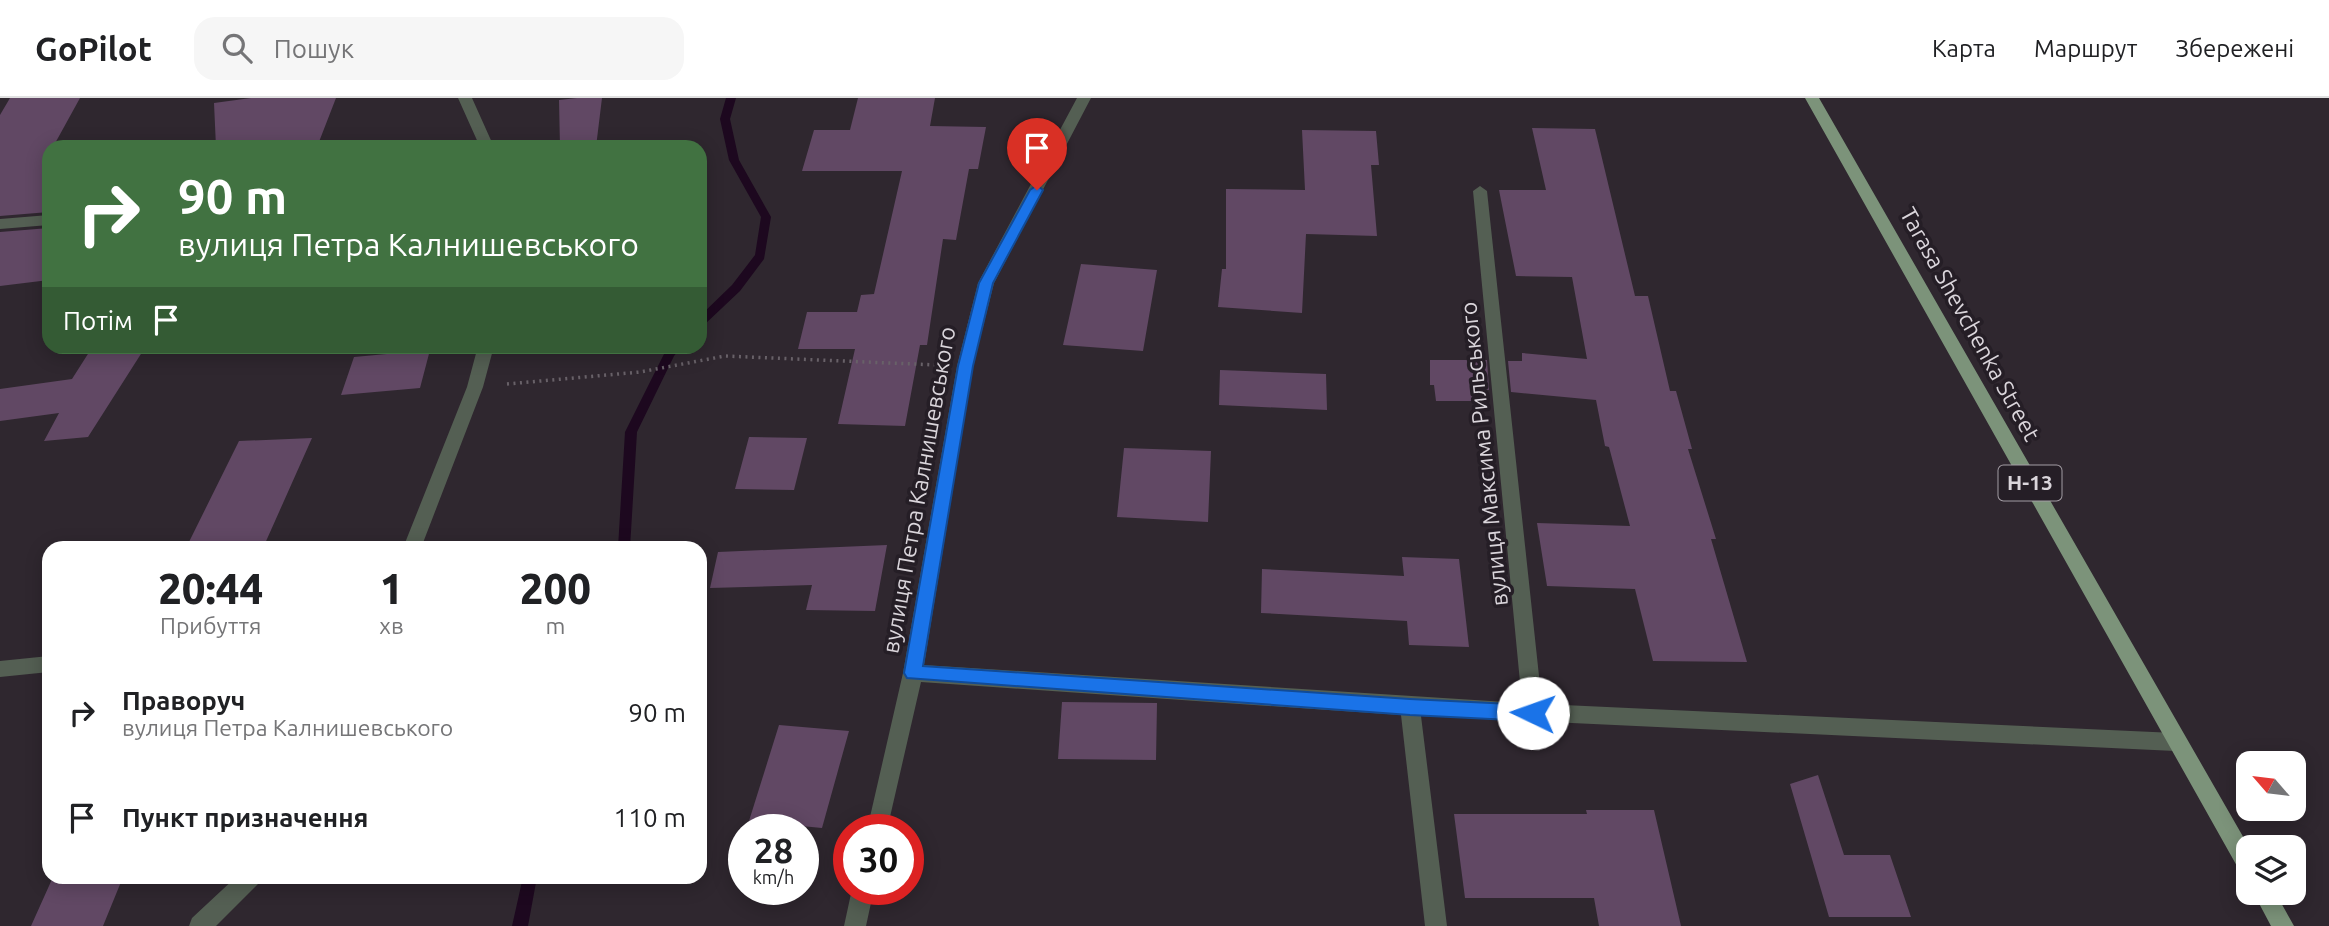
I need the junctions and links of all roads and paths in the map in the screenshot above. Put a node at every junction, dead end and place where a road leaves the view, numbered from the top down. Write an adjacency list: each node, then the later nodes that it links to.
1 (465, 98): 4 (street)
2 (1084, 98): 9 (street, вулиця Петра Калнишевського)
3 (1812, 98): 17 (main road, Tarasa Shevchenka Street / Н-13)
4 (484, 140)
5 (1480, 191): 16 (street, вулиця Максима Рильського)
6 (42, 221): 7 (street)
7 (0, 224)
8 (484, 354): 10 (street)
9 (965, 366): 10 (path); 14 (street, вулиця Петра Калнишевського)
10 (475, 387): 11 (street)
11 (415, 541)
12 (42, 665): 13 (street)
13 (0, 669)
14 (913, 673): 15 (street); 18 (street, вулиця Петра Калнишевського)
15 (1410, 707): 16 (street); 25 (street)
16 (1533, 713): 17 (street)
17 (2175, 742): 19 (main road, Tarasa Shevchenka Street / Н-13)
18 (881, 814)
19 (2236, 845)
20 (244, 884): 23 (street)
21 (860, 905): 24 (street)
22 (2271, 905): 26 (main road)
23 (200, 926)
24 (855, 926)
25 (1436, 926)
26 (2283, 926)

